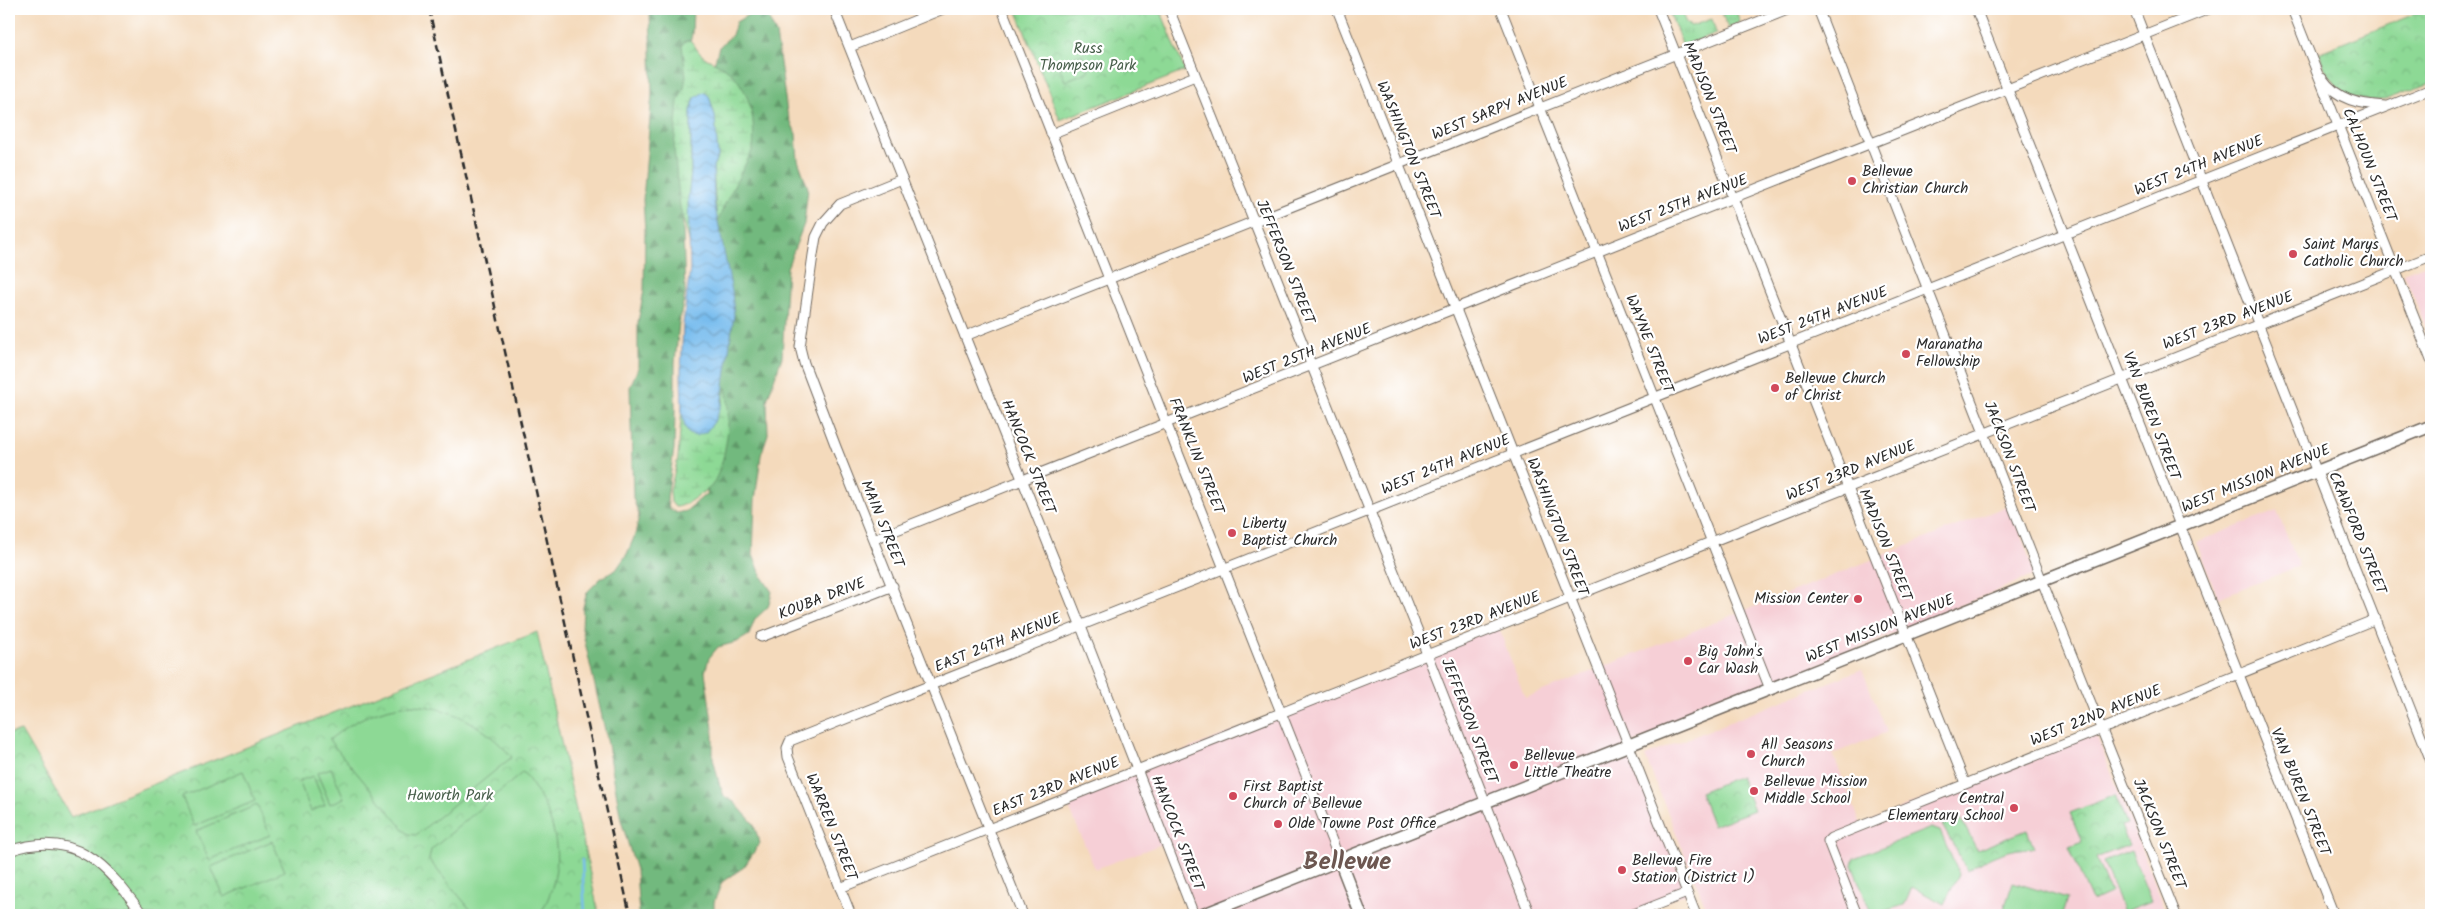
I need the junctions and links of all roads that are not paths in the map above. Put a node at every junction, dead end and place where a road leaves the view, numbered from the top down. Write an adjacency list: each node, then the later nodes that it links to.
1 (834, 9): 15 (street, HANCOCK STREET)
2 (944, 9): 15 (street)
3 (1002, 9): 24 (street, FRANKLIN STREET)
4 (1169, 9): 18 (street, JEFFERSON STREET)
5 (1337, 9): 26 (street, WASHINGTON STREET)
6 (1501, 9): 22 (street, WAYNE STREET)
7 (1658, 9): 16 (street, MADISON STREET)
8 (1790, 9): 16 (street, WEST SARPY AVENUE)
9 (1818, 9): 25 (street, JACKSON STREET)
10 (1976, 9): 20 (street, VAN BUREN STREET)
11 (2134, 9): 14 (street, CRAWFORD STREET)
12 (2209, 9): 14 (street, WEST 25TH AVENUE)
13 (2292, 9): 17 (street, CALHOUN STREET)
14 (2144, 35): 20 (street, WEST 25TH AVENUE); 28 (street, CRAWFORD STREET)
15 (850, 47): 27 (street, HANCOCK STREET)
16 (1676, 54): 22 (street, WEST SARPY AVENUE); 29 (street, MADISON STREET)
17 (2315, 68): 21 (street); 23 (street, CALHOUN STREET)
18 (1195, 76): 24 (street); 30 (street, JEFFERSON STREET)
19 (2431, 89): 21 (street, WEST 24TH AVENUE)
20 (2008, 90): 25 (street, WEST 25TH AVENUE); 31 (street, VAN BUREN STREET)
21 (2388, 106): 23 (street, WEST 24TH AVENUE)
22 (1540, 107): 26 (street, WEST SARPY AVENUE); 32 (street, WAYNE STREET)
23 (2339, 126): 28 (street, WEST 24TH AVENUE); 34 (street, CALHOUN STREET)
24 (1051, 134): 35 (street, FRANKLIN STREET)
25 (1870, 144): 29 (street, WEST 25TH AVENUE); 36 (street, JACKSON STREET)
26 (1398, 164): 30 (street, WEST SARPY AVENUE); 37 (street, WASHINGTON STREET)
27 (902, 178): 39 (street, HANCOCK STREET); 54 (street, MAIN STREET)
28 (2202, 179): 31 (street, WEST 24TH AVENUE); 38 (street, CRAWFORD STREET)
29 (1734, 199): 32 (street, WEST 25TH AVENUE); 40 (street, MADISON STREET)
30 (1254, 221): 35 (street, WEST SARPY AVENUE); 42 (street, JEFFERSON STREET)
31 (2064, 234): 36 (street, WEST 24TH AVENUE); 43 (street, VAN BUREN STREET)
32 (1598, 253): 37 (street, WEST 25TH AVENUE); 44 (street, WAYNE STREET)
33 (2431, 256): 34 (street, WEST 23RD AVENUE)
34 (2396, 269): 38 (street, WEST 23RD AVENUE); 41 (street, CALHOUN STREET)
35 (1109, 279): 39 (street, WEST SARPY AVENUE); 45 (street, FRANKLIN STREET)
36 (1928, 288): 40 (street, WEST 24TH AVENUE); 47 (street, JACKSON STREET)
37 (1456, 309): 42 (street, WEST 25TH AVENUE); 48 (street, WASHINGTON STREET)
38 (2259, 324): 43 (street, WEST 23RD AVENUE); 49 (street, CRAWFORD STREET)
39 (965, 336): 50 (street, HANCOCK STREET)
40 (1790, 343): 44 (street, WEST 24TH AVENUE); 51 (street, MADISON STREET)
41 (2431, 360)
42 (1312, 366): 45 (street, WEST 25TH AVENUE); 52 (street, JEFFERSON STREET)
43 (2121, 378): 47 (street, WEST 23RD AVENUE); 53 (street, VAN BUREN STREET)
44 (1655, 397): 48 (street, WEST 24TH AVENUE); 55 (street, WAYNE STREET)
45 (1167, 424): 50 (street, WEST 25TH AVENUE); 56 (street, FRANKLIN STREET)
46 (2431, 426): 49 (main road, WEST MISSION AVENUE)
47 (1984, 433): 51 (street, WEST 23RD AVENUE); 57 (street, JACKSON STREET)
48 (1513, 453): 52 (street, WEST 24TH AVENUE); 59 (street, WASHINGTON STREET)
49 (2317, 471): 53 (main road, WEST MISSION AVENUE); 60 (street, CRAWFORD STREET)
50 (1022, 481): 54 (street, WEST 25TH AVENUE); 61 (street, HANCOCK STREET)
51 (1847, 487): 55 (street, WEST 23RD AVENUE); 62 (street, MADISON STREET)
52 (1370, 510): 56 (street, WEST 24TH AVENUE); 64 (street, JEFFERSON STREET)
53 (2179, 526): 57 (main road, WEST MISSION AVENUE); 65 (street, VAN BUREN STREET)
54 (874, 539): 58 (street, MAIN STREET)
55 (1711, 542): 59 (street, WEST 23RD AVENUE); 67 (street, WAYNE STREET)
56 (1224, 567): 61 (street, EAST 24TH AVENUE); 68 (street, FRANKLIN STREET)
57 (2042, 581): 62 (main road, WEST MISSION AVENUE); 69 (street, JACKSON STREET)
58 (892, 586): 63 (street, KOUBA DRIVE); 66 (street, MAIN STREET)
59 (1571, 598): 64 (street, WEST 23RD AVENUE); 70 (street, WASHINGTON STREET)
60 (2376, 619): 65 (street, WEST 22ND AVENUE); 72 (street, CRAWFORD STREET)
61 (1080, 624): 66 (street, EAST 24TH AVENUE); 73 (street, HANCOCK STREET)
62 (1906, 635): 67 (main road, WEST MISSION AVENUE); 74 (street, MADISON STREET)
63 (761, 637)
64 (1428, 654): 68 (street, WEST 23RD AVENUE); 75 (street, JEFFERSON STREET)
65 (2239, 674): 69 (street, WEST 22ND AVENUE); 92 (street, VAN BUREN STREET)
66 (932, 684): 71 (street, EAST 24TH AVENUE); 76 (street, MAIN STREET)
67 (1770, 689): 70 (main road, WEST MISSION AVENUE)
68 (1282, 712): 73 (street, EAST 23RD AVENUE); 78 (street, FRANKLIN STREET)
69 (2102, 729): 74 (street, WEST 22ND AVENUE); 91 (street, JACKSON STREET)
70 (1629, 745): 75 (main road, WEST MISSION AVENUE); 80 (street, WASHINGTON STREET)
71 (787, 748): 79 (street, WARREN STREET)
72 (2431, 761)
73 (1137, 770): 76 (street, EAST 23RD AVENUE); 84 (street, HANCOCK STREET)
74 (1965, 783): 90 (street, WEST 22ND AVENUE)
75 (1485, 802): 78 (main road, WEST MISSION AVENUE); 87 (street, JEFFERSON STREET)
76 (988, 829): 79 (street, EAST 23RD AVENUE); 83 (street, MAIN STREET)
77 (9, 851): 81 (street)
78 (1340, 861): 85 (main road, WEST MISSION AVENUE); 86 (main road, FRANKLIN STREET)
79 (840, 888): 82 (street, WARREN STREET)
80 (1687, 893): 88 (street); 89 (street, WASHINGTON STREET)
81 (143, 915)
82 (851, 915)
83 (1023, 915)
84 (1194, 915)
85 (1202, 915)
86 (1362, 915)
87 (1530, 915)
88 (1631, 915)
89 (1696, 915)
90 (1857, 915)
91 (2176, 915)
92 (2334, 915)

